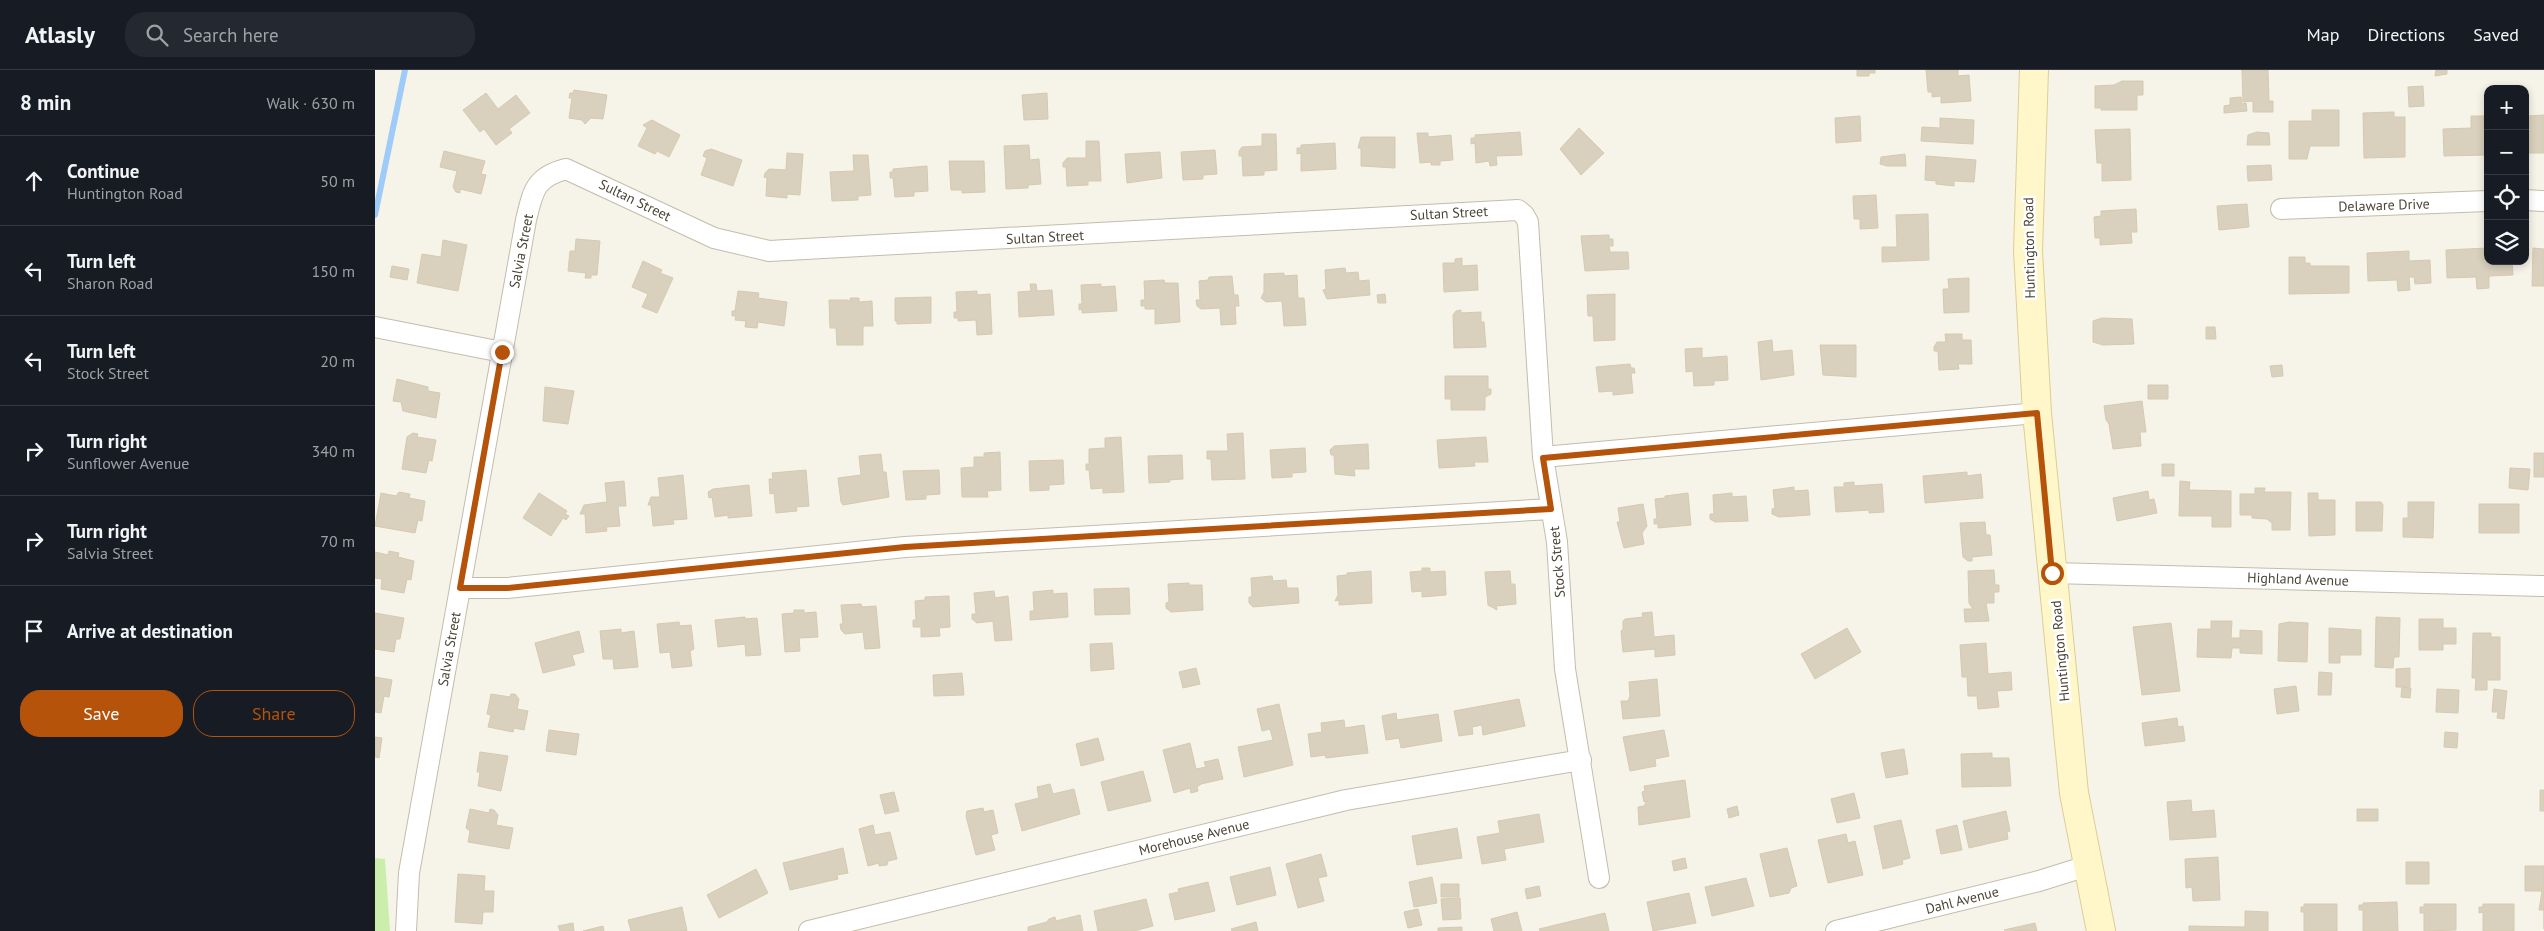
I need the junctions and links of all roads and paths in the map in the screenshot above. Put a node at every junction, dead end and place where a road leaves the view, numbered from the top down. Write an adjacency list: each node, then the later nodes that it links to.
1 (2034, 70): 10 (main road, Huntington Road)
2 (579, 174): 7 (street, Sultan Street); 9 (street, Salvia Street)
3 (2529, 200): 5 (street)
4 (2484, 201): 6 (street, Delaware Drive)
5 (2544, 201)
6 (2281, 208)
7 (1524, 215): 11 (street, Stock Street)
8 (375, 327): 9 (street)
9 (502, 352): 15 (street, Salvia Street)
10 (2037, 413): 11 (street); 13 (main road, Huntington Road)
11 (1543, 458): 12 (street, Stock Street)
12 (1551, 509): 15 (street); 16 (street, Stock Street)
13 (2052, 573): 14 (street, Highland Avenue); 17 (main road, Huntington Road)
14 (2544, 586)
15 (460, 588): 19 (street, Salvia Street)
16 (1581, 760): 18 (street, Stock Street); 20 (street, Morehouse Avenue)
17 (2087, 866): 21 (street, Dahl Avenue); 22 (main road, Huntington Road)
18 (1599, 878)
19 (406, 931)
20 (809, 931)
21 (1836, 931)
22 (2101, 931)

